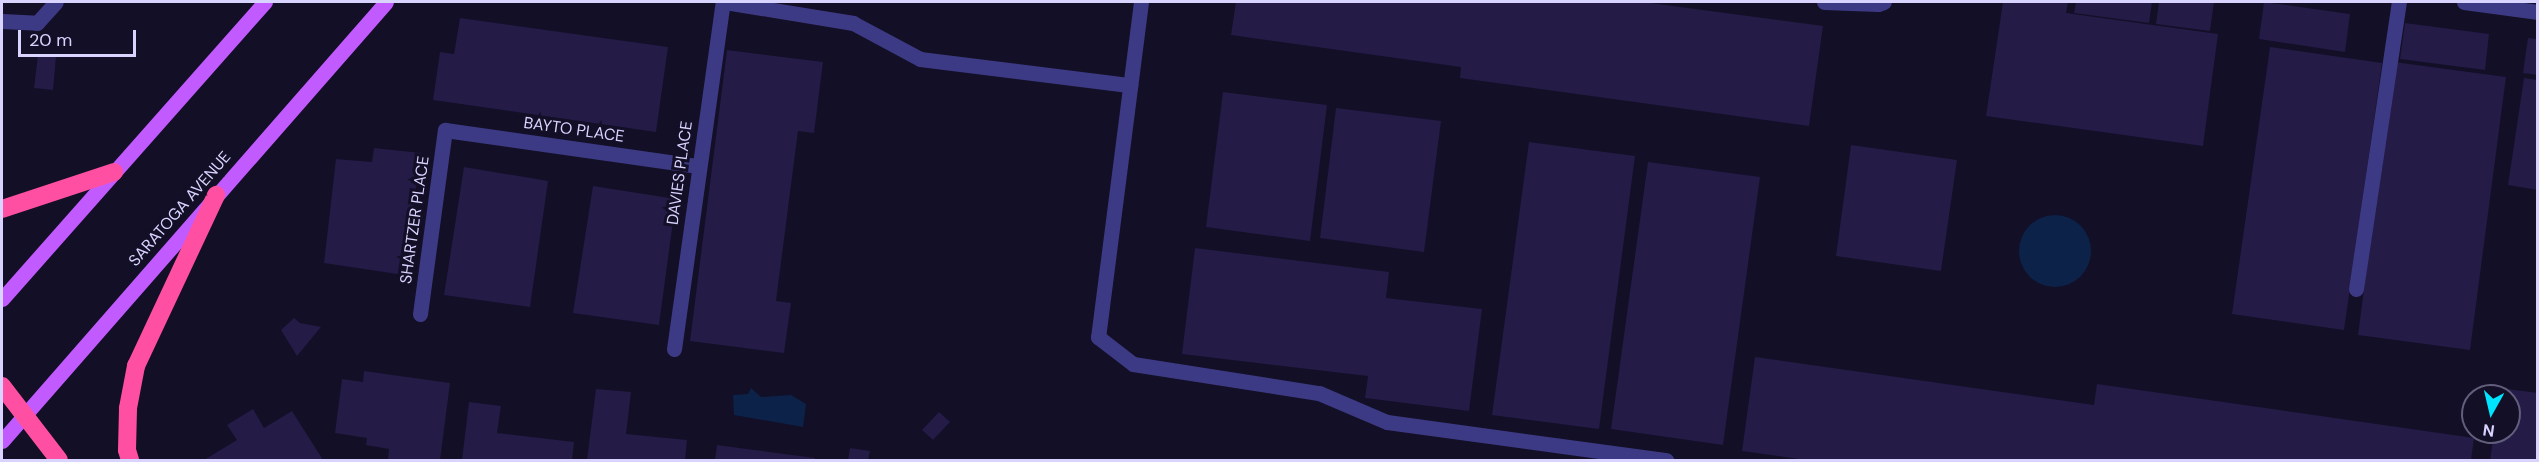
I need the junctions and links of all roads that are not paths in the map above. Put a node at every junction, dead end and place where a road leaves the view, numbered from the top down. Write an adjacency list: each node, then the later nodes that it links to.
1 (56, 2): 11 (street)
2 (265, 2): 15 (main road)
3 (386, 2): 16 (main road, SARATOGA AVENUE)
4 (724, 2): 12 (street); 14 (street, DAVIES PLACE)
5 (1141, 2): 12 (street)
6 (1824, 2): 7 (street)
7 (1884, 2)
8 (2399, 2): 18 (street)
9 (2464, 2): 10 (street)
10 (2538, 12)
11 (2, 21)
12 (1130, 85): 27 (street)
13 (445, 130): 14 (street, BAYTO PLACE); 20 (street, SHARTZER PLACE)
14 (698, 166): 21 (street, DAVIES PLACE)
15 (114, 172): 17 (highway); 19 (main road)
16 (216, 195): 23 (main road, SARATOGA AVENUE); 26 (highway)
17 (2, 209)
18 (2356, 289)
19 (2, 299)
20 (420, 314)
21 (674, 349)
22 (2, 386): 23 (highway)
23 (25, 415): 24 (main road, SARATOGA AVENUE); 25 (highway)
24 (2, 441)
25 (59, 460)
26 (130, 460)
27 (1666, 460)

